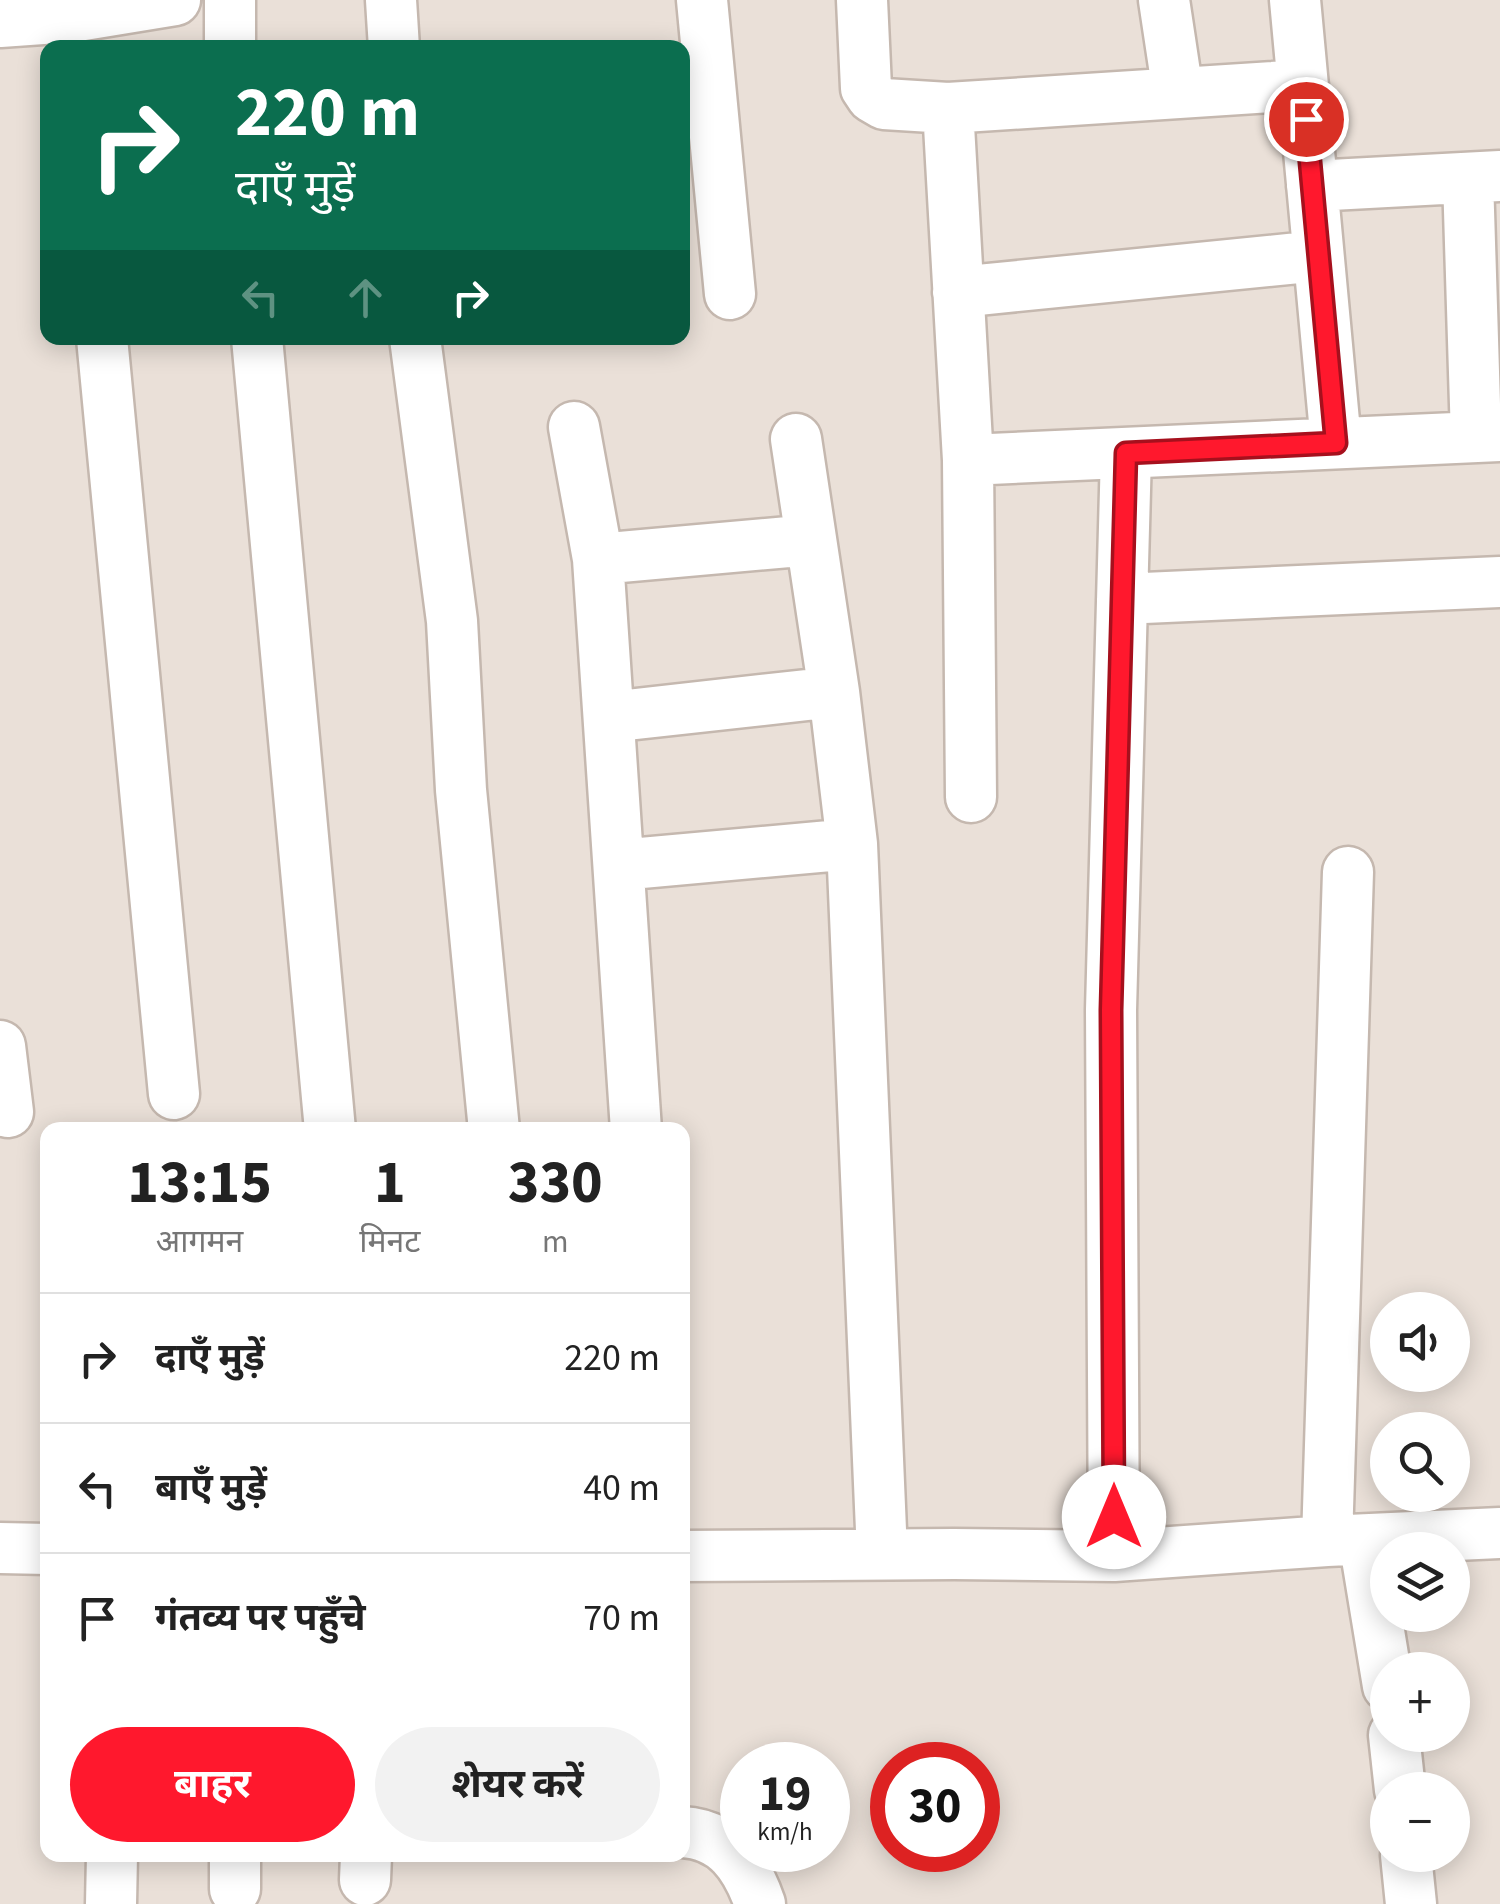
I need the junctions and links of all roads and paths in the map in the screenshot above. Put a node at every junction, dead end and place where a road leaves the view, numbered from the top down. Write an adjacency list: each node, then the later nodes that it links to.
1 (175, 0): 8 (street)
2 (230, 0): 10 (street)
3 (391, 0): 11 (street)
4 (702, 0): 19 (street)
5 (862, 0): 14 (street)
6 (1164, 0): 13 (street)
7 (1295, 0): 12 (street)
8 (72, 21): 9 (street)
9 (0, 22)
10 (230, 40)
11 (394, 40)
12 (1303, 85): 13 (street); 16 (street)
13 (1178, 93): 14 (street)
14 (948, 108): 18 (street)
15 (1484, 177): 16 (street); 24 (street)
16 (1312, 186): 17 (street)
17 (1318, 256): 18 (street); 26 (street)
18 (958, 292): 28 (street)
19 (730, 294)
20 (103, 345): 40 (street)
21 (258, 345): 42 (street)
22 (416, 345): 43 (street)
23 (574, 427): 30 (street)
24 (1488, 437): 26 (street)
25 (796, 439): 29 (street)
26 (1336, 443): 27 (street)
27 (1126, 453): 28 (street); 32 (street)
28 (968, 460): 35 (street)
29 (811, 540): 30 (street); 33 (street)
30 (598, 559): 34 (street)
31 (1500, 582): 32 (street)
32 (1122, 599): 51 (street)
33 (834, 692): 34 (street); 36 (street)
34 (609, 717): 37 (street)
35 (971, 797)
36 (852, 844): 37 (street); 49 (street)
37 (619, 865): 44 (street)
38 (1348, 872): 46 (street)
39 (0, 1046): 41 (street)
40 (174, 1094)
41 (8, 1112)
42 (329, 1122)
43 (493, 1122)
44 (635, 1122)
45 (1500, 1533): 46 (street)
46 (1345, 1540): 51 (street); 52 (street)
47 (0, 1548): 48 (street)
48 (40, 1548)
49 (882, 1554): 50 (street); 51 (street)
50 (690, 1556)
51 (1114, 1556)
52 (1378, 1652)
53 (690, 1832): 57 (street)
54 (112, 1862): 56 (street)
55 (1408, 1872): 58 (street)
56 (111, 1904)
57 (760, 1904)
58 (1411, 1904)

